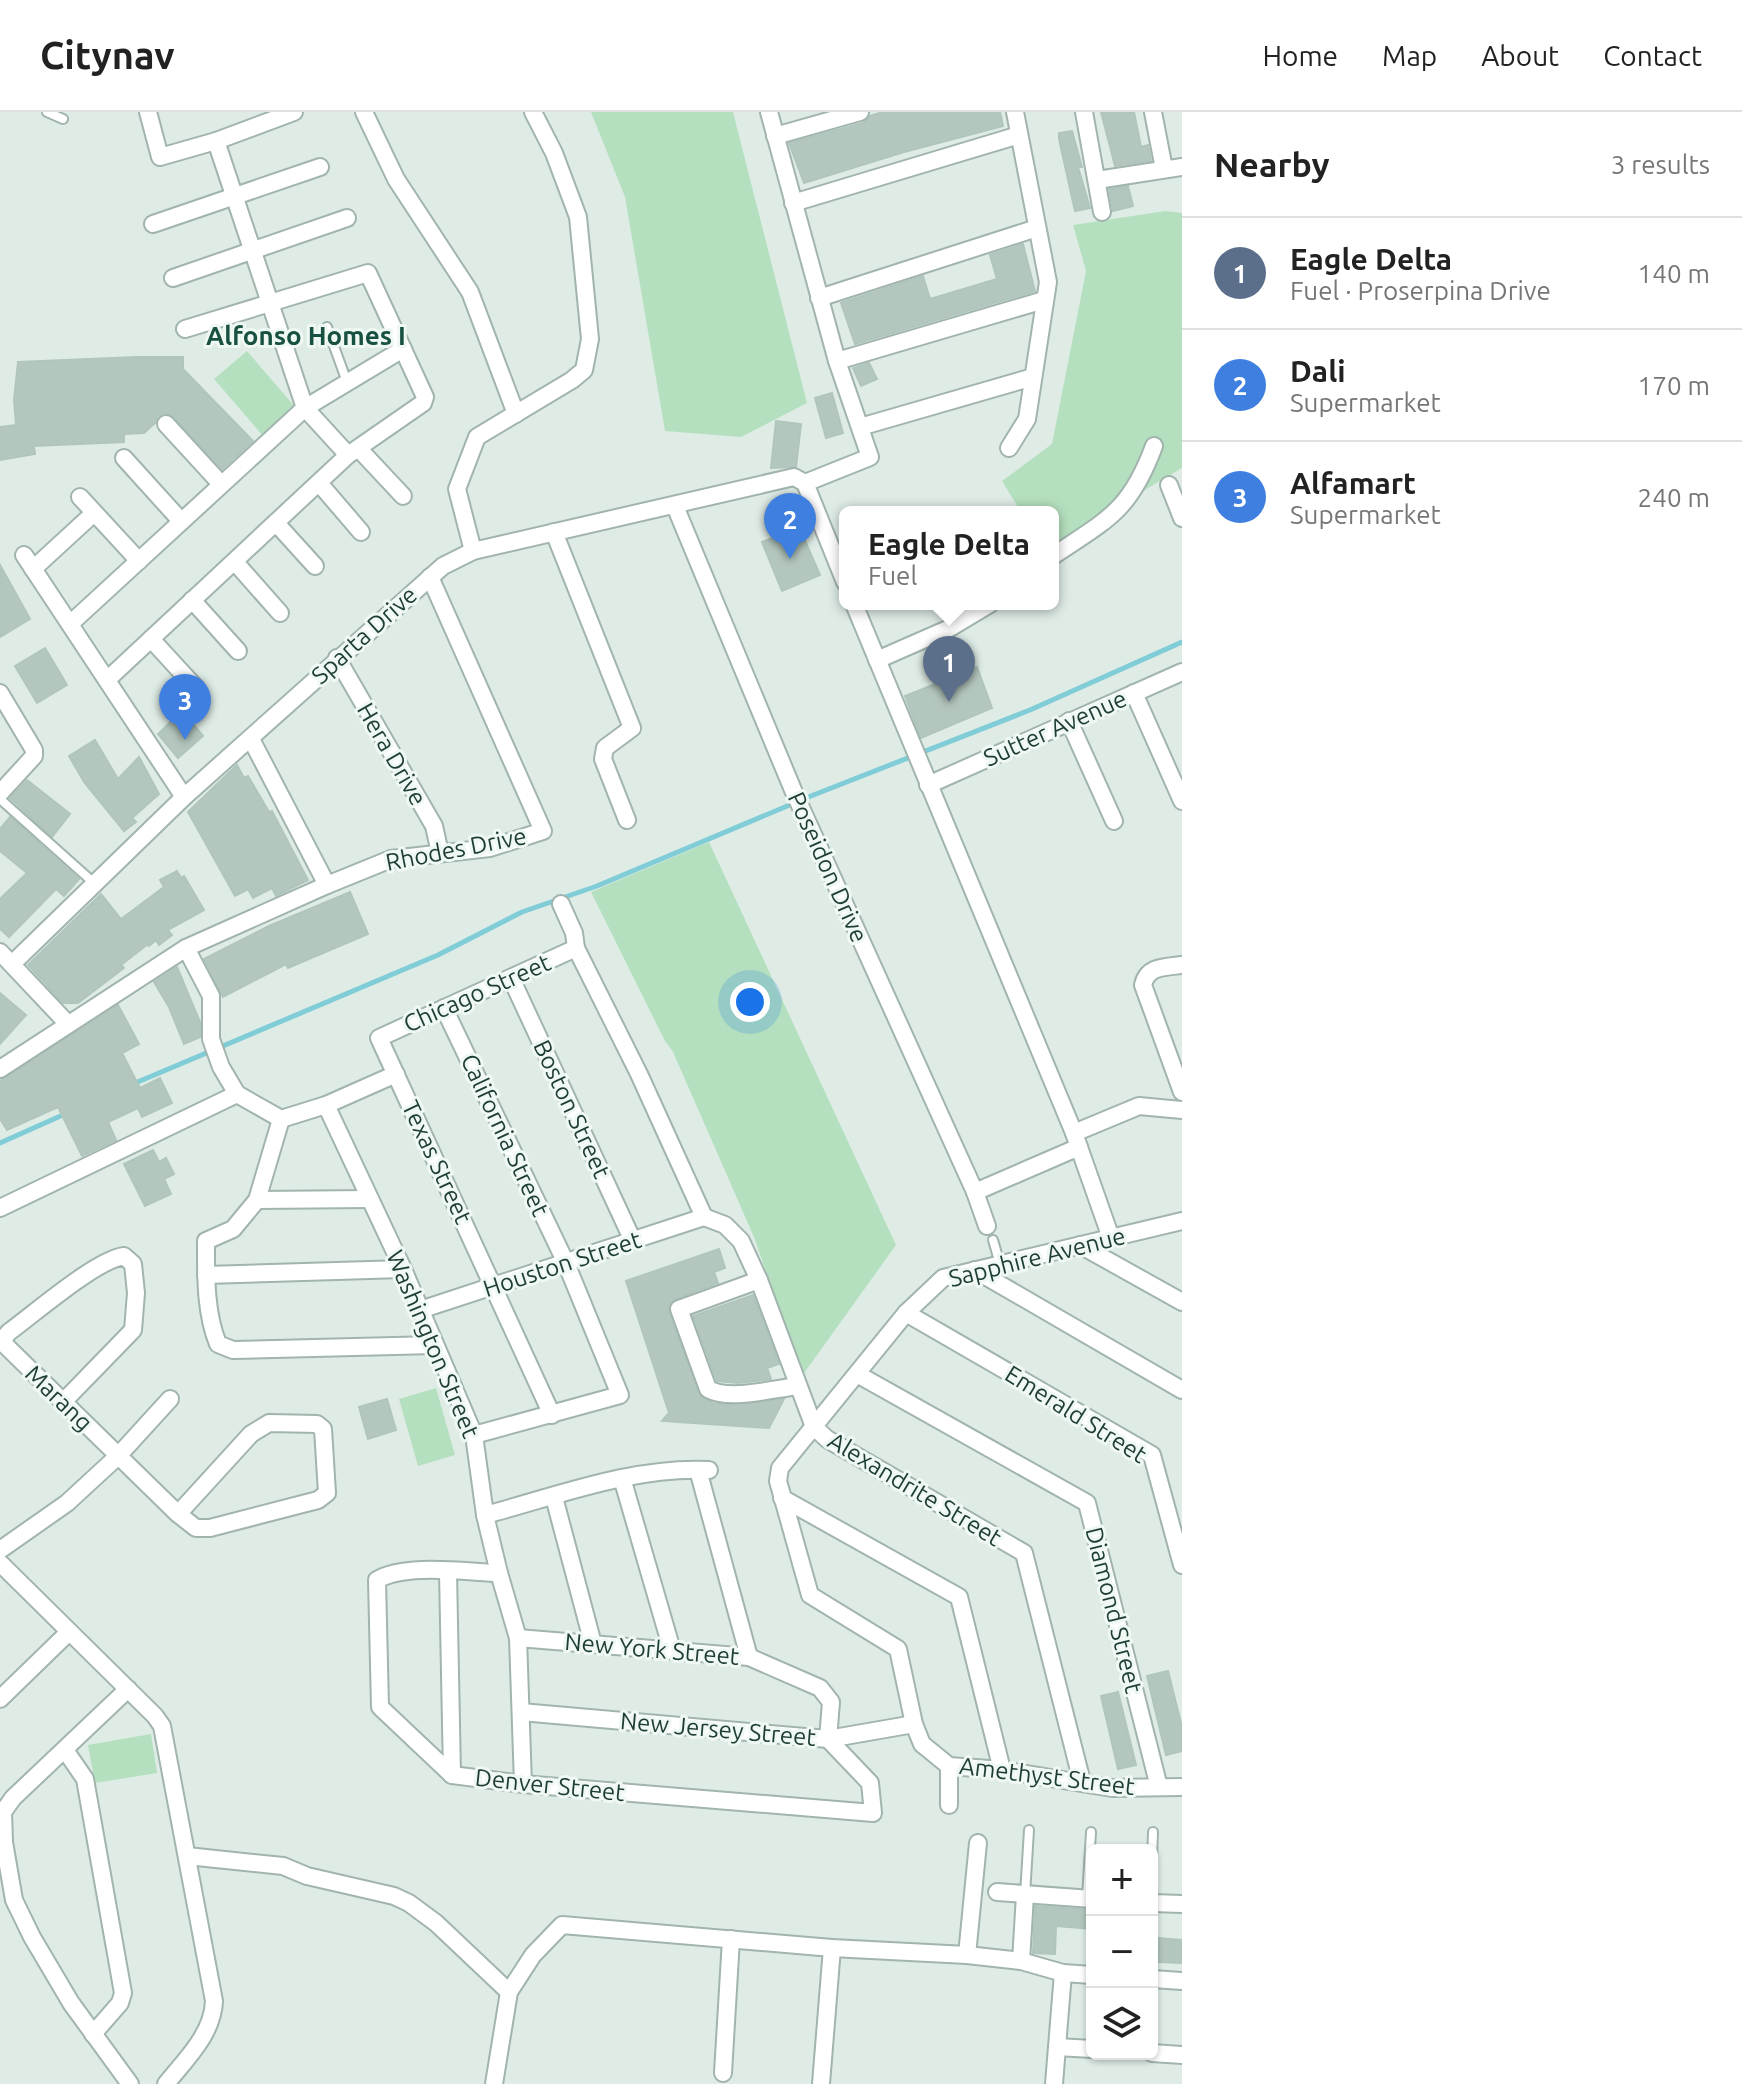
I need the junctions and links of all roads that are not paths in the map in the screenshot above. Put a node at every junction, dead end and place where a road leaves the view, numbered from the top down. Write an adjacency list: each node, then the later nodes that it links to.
1 (47, 112): 12 (lane)
2 (148, 112): 15 (street)
3 (294, 112): 11 (street)
4 (364, 112): 38 (street)
5 (533, 112): 38 (street)
6 (769, 112): 14 (street)
7 (860, 112): 14 (street)
8 (1015, 112): 13 (street)
9 (1084, 112): 19 (street)
10 (1153, 112): 18 (street)
11 (270, 116): 15 (street)
12 (63, 119)
13 (1019, 135): 21 (street); 25 (street)
14 (775, 136): 21 (street)
15 (216, 141): 20 (street)
16 (320, 167): 20 (street)
17 (1182, 167): 18 (street)
18 (1164, 169): 19 (street)
19 (1097, 180): 22 (street)
20 (235, 196): 24 (street); 26 (street)
21 (793, 203): 28 (street)
22 (1102, 212)
23 (347, 218): 26 (street)
24 (153, 224)
25 (1037, 228): 28 (street); 29 (street)
26 (253, 252): 27 (street); 30 (street)
27 (173, 278)
28 (819, 298): 34 (street)
29 (1044, 300): 34 (street); 35 (street)
30 (272, 302): 32 (street); 33 (street); 37 (street)
31 (327, 327): 36 (lane)
32 (185, 329)
33 (403, 349): 36 (street); 43 (street)
34 (837, 361): 40 (street)
35 (1033, 377): 40 (street); 42 (street)
36 (347, 383): 37 (street)
37 (305, 408): 43 (street); 47 (street)
38 (516, 414): 58 (street)
39 (166, 424): 47 (street)
40 (860, 427): 46 (street)
41 (1154, 446): 59 (street)
42 (1009, 448)
43 (354, 452): 45 (street); 49 (street)
44 (124, 458): 54 (street)
45 (319, 483): 55 (street); 56 (street)
46 (805, 483): 51 (street, Sparta Drive); 63 (street)
47 (221, 484): 54 (street)
48 (1169, 485): 53 (street)
49 (403, 496)
50 (80, 497): 52 (street)
51 (675, 506): 57 (street, Sparta Drive); 110 (street, Poseidon Drive)
52 (94, 513): 60 (street); 69 (street)
53 (1182, 518)
54 (181, 521): 60 (street)
55 (276, 523): 61 (street); 62 (street)
56 (361, 532)
57 (554, 532): 58 (street, Sparta Drive); 86 (street)
58 (473, 551): 64 (street, Sparta Drive)
59 (1059, 552)
60 (139, 561): 69 (street)
61 (235, 562): 65 (street); 68 (street)
62 (315, 566)
63 (839, 567)
64 (430, 577): 72 (street, Sparta Drive); 88 (street, Rhodes Drive)
65 (192, 600): 70 (street); 71 (street)
66 (856, 610): 73 (street)
67 (980, 610): 73 (street)
68 (280, 613)
69 (70, 624): 75 (street)
70 (151, 639): 75 (street); 76 (street)
71 (238, 651)
72 (337, 658): 80 (street, Sparta Drive); 88 (street, Hera Drive)
73 (877, 660): 81 (street)
74 (1182, 672): 78 (street, Sutter Avenue)
75 (108, 679): 83 (street)
76 (196, 688)
77 (0, 693): 82 (street)
78 (1134, 693): 79 (street, Sutter Avenue); 85 (street)
79 (1069, 721): 81 (street, Sutter Avenue); 87 (street)
80 (251, 739): 83 (street, Sparta Drive); 90 (street)
81 (925, 779): 109 (street)
82 (0, 793)
83 (184, 797): 89 (street, Sparta Drive)
84 (0, 799): 89 (lane)
85 (1182, 801)
86 (627, 820)
87 (1114, 821)
88 (440, 853): 90 (street, Rhodes Drive)
89 (94, 883): 94 (street, Sparta Drive)
90 (327, 885): 92 (street, Rhodes Drive)
91 (561, 904): 93 (street)
92 (186, 948): 98 (street, Rhodes Drive); 105 (street)
93 (576, 948): 96 (street, Chicago Street); 114 (street)
94 (6, 957): 98 (street)
95 (1182, 965): 101 (street)
96 (511, 978): 97 (street, Chicago Street); 118 (street, Boston Street)
97 (444, 1008): 99 (street, Chicago Street); 120 (street, California Street)
98 (68, 1024): 102 (street, Rhodes Drive)
99 (379, 1038): 103 (street, Texas Street)
100 (1182, 1041): 101 (street)
101 (1165, 1044): 104 (street)
102 (0, 1069)
103 (396, 1074): 106 (street); 126 (street, Texas Street)
104 (1182, 1092)
105 (237, 1094): 108 (street); 113 (street)
106 (326, 1105): 108 (street); 111 (street, Washington Street)
107 (1182, 1110): 109 (street)
108 (281, 1119): 112 (street)
109 (1077, 1140): 110 (street); 117 (street)
110 (975, 1192): 116 (street, Poseidon Drive)
111 (369, 1199): 112 (street); 122 (street, Washington Street)
112 (257, 1200): 124 (street)
113 (0, 1208)
114 (704, 1217): 118 (street, Houston Street); 125 (street, Alexandrite Street)
115 (1182, 1221): 117 (street, Sapphire Avenue)
116 (990, 1233): 121 (lane)
117 (1111, 1238): 119 (street, Sapphire Avenue)
118 (633, 1241): 120 (street, Houston Street)
119 (1080, 1245): 121 (street, Sapphire Avenue); 127 (street)
120 (566, 1263): 126 (street, Houston Street); 136 (street, California Street)
121 (1000, 1264): 123 (street, Sapphire Avenue)
122 (403, 1269): 124 (street); 128 (street, Washington Street)
123 (975, 1270): 129 (street, Sapphire Avenue); 133 (street)
124 (206, 1275): 130 (street)
125 (759, 1280): 132 (street, Alexandrite Street); 132 (street)
126 (495, 1287): 128 (street, Houston Street); 136 (street, Texas Street)
127 (1182, 1302)
128 (420, 1310): 130 (street, Washington Street)
129 (906, 1313): 131 (street, Sapphire Avenue); 147 (street, Emerald Street)
130 (435, 1345): 138 (street, Washington Street)
131 (857, 1374): 137 (street, Sapphire Avenue); 166 (street, Diamond Street)
132 (798, 1386): 137 (street, Alexandrite Street)
133 (1182, 1390)
134 (170, 1399): 139 (street)
135 (63, 1402): 135 (street, Marang); 139 (street, Marang)
136 (552, 1415): 138 (street)
137 (814, 1427): 142 (street, Amethyst Street); 164 (street, Alexandrite Street)
138 (474, 1435): 144 (street, Washington Street)
139 (118, 1456): 143 (street, Marang); 145 (street)
140 (622, 1478): 141 (street); 153 (street); 154 (street)
141 (554, 1497): 144 (street); 152 (street)
142 (782, 1498): 158 (street, Amethyst Street); 162 (street)
143 (178, 1514): 143 (street)
144 (485, 1515): 149 (street, Washington Street)
145 (0, 1550)
146 (0, 1563): 150 (street)
147 (1182, 1565)
148 (448, 1572): 149 (street); 163 (street); 163 (street, Denver Street)
149 (499, 1573): 151 (street, Washington Street)
150 (69, 1632): 155 (street); 156 (street)
151 (518, 1638): 152 (street, New York Street); 157 (street, Washington Street)
152 (593, 1644): 153 (street, New York Street)
153 (672, 1650): 154 (street, New York Street)
154 (749, 1657): 159 (street, New York Street)
155 (128, 1689): 160 (street); 175 (street)
156 (0, 1699)
157 (521, 1712): 159 (street, New Jersey Street); 165 (street, Washington Street)
158 (914, 1724): 159 (street, New Jersey Street); 161 (street, Amethyst Street)
159 (828, 1739): 165 (street, Denver Street)
160 (65, 1750): 190 (street); 190 (street)
161 (949, 1766): 162 (street, Amethyst Street); 168 (street)
162 (1002, 1770): 164 (street, Amethyst Street)
163 (452, 1775): 165 (street, Denver Street)
164 (1082, 1782): 166 (street, Amethyst Street)
165 (523, 1784)
166 (1159, 1787): 167 (street, Amethyst Street)
167 (1182, 1787)
168 (949, 1805)
169 (1029, 1830): 177 (lane)
170 (1091, 1832): 173 (lane)
171 (1153, 1832): 174 (lane)
172 (978, 1843): 183 (street)
173 (1091, 1844)
174 (1153, 1844)
175 (187, 1856): 189 (street); 197 (street)
176 (997, 1892): 177 (street)
177 (1025, 1895): 178 (street); 184 (street)
178 (1086, 1899)
179 (1158, 1903): 180 (street)
180 (1182, 1904)
181 (731, 1939): 182 (street); 189 (street); 195 (street)
182 (832, 1948): 183 (street); 199 (street)
183 (967, 1955): 184 (street)
184 (1021, 1961): 185 (street)
185 (1063, 1973): 186 (street); 191 (street)
186 (1086, 1975)
187 (1158, 1979): 188 (street)
188 (1182, 1981)
189 (509, 1992): 198 (street)
190 (93, 2034): 196 (street)
191 (1057, 2047): 192 (street); 200 (street)
192 (1086, 2049)
193 (1158, 2053): 194 (street)
194 (1182, 2055)
195 (723, 2073)
196 (130, 2084)
197 (166, 2084)
198 (494, 2084)
199 (821, 2084)
200 (1054, 2084)

